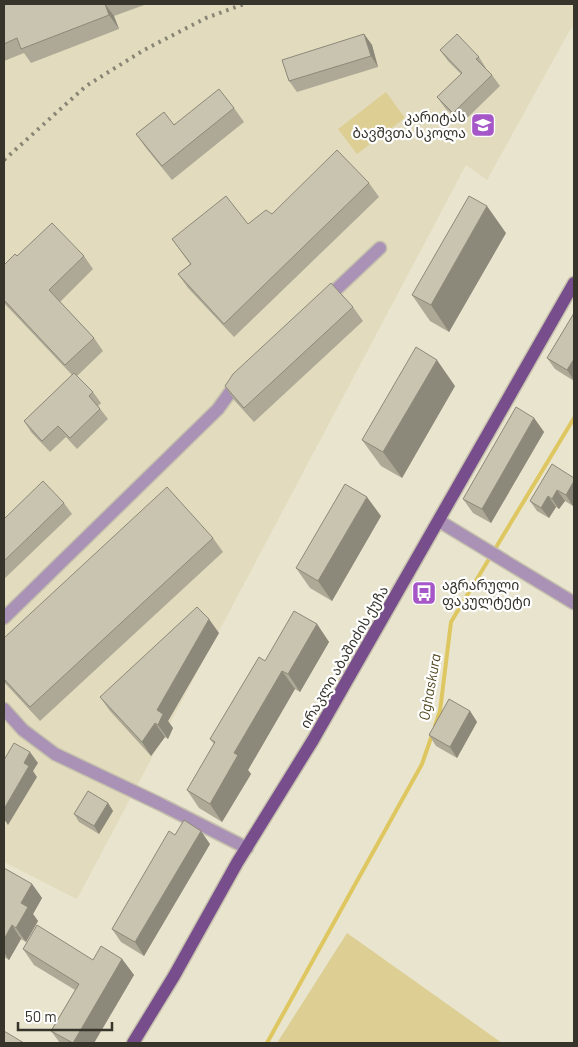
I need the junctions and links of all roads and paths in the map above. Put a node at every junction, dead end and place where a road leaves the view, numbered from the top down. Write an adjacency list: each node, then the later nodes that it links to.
1 (380, 248): 3 (street)
2 (574, 283): 5 (main road, ირაკლი აბაშიძის ქუჩა)
3 (317, 308)
4 (252, 369): 7 (street)
5 (439, 521): 6 (street); 9 (main road, ირაკლი აბაშიძის ქუჩა)
6 (574, 602)
7 (4, 618)
8 (4, 710): 9 (street)
9 (247, 848): 10 (main road, ირაკლი აბაშიძის ქუჩა)
10 (133, 1043)

